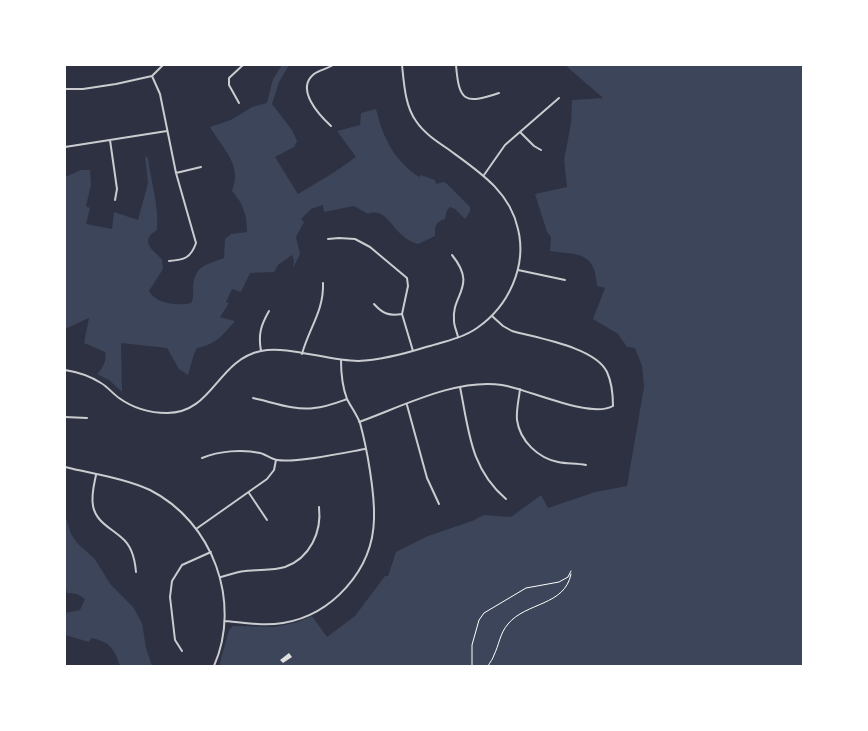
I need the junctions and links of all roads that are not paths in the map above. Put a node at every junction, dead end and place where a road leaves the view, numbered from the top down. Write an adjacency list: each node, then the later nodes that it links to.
1 (163, 65): 6 (street)
2 (243, 65): 10 (street)
3 (333, 65): 11 (street)
4 (402, 65): 19 (street)
5 (456, 65): 8 (street)
6 (152, 76): 7 (street); 12 (street)
7 (65, 89)
8 (499, 93)
9 (560, 98): 13 (street)
10 (239, 103)
11 (331, 126)
12 (167, 131): 14 (street); 18 (street)
13 (520, 132): 16 (street); 19 (street)
14 (110, 140): 15 (street); 20 (street)
15 (65, 147)
16 (541, 150)
17 (201, 167): 18 (street)
18 (176, 173): 23 (street)
19 (484, 175): 24 (street)
20 (115, 200)
21 (328, 239): 29 (street)
22 (452, 255): 31 (street)
23 (169, 262)
24 (518, 270): 25 (street); 30 (street)
25 (565, 280)
26 (323, 283): 34 (street)
27 (374, 304): 29 (street)
28 (270, 311): 32 (street)
29 (402, 314): 33 (street)
30 (492, 316): 31 (street); 38 (street)
31 (458, 337): 33 (street)
32 (261, 351): 34 (street); 36 (street)
33 (413, 351): 35 (street)
34 (302, 354): 35 (street)
35 (341, 360): 40 (street)
36 (65, 370)
37 (460, 388): 38 (street); 41 (street); 52 (street)
38 (520, 389): 48 (street)
39 (253, 398): 40 (street)
40 (347, 399): 44 (street)
41 (407, 405): 44 (street); 53 (street)
42 (65, 417): 43 (street)
43 (87, 418)
44 (359, 422): 45 (street)
45 (365, 449): 47 (street); 60 (street)
46 (202, 458): 47 (street)
47 (276, 460): 51 (street)
48 (586, 465)
49 (65, 468): 50 (street)
50 (96, 475): 56 (street); 58 (street)
51 (249, 493): 55 (street); 56 (street)
52 (506, 499)
53 (439, 504)
54 (319, 507): 59 (street)
55 (267, 520)
56 (196, 529): 57 (street)
57 (211, 552): 59 (street); 61 (street)
58 (136, 572)
59 (220, 577): 60 (street)
60 (225, 621): 62 (street)
61 (182, 651)
62 (214, 666)

